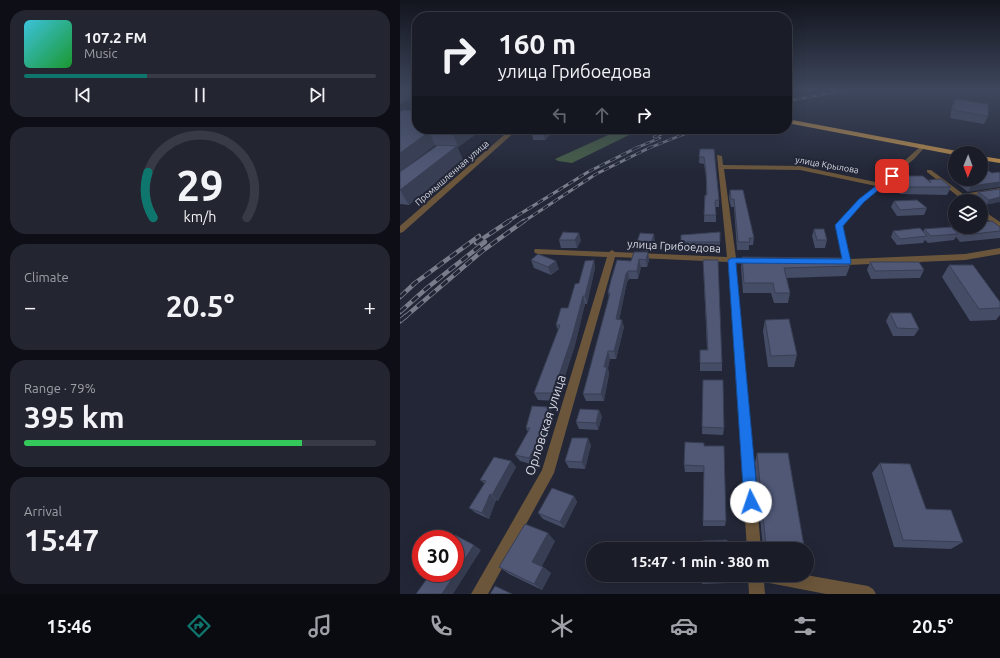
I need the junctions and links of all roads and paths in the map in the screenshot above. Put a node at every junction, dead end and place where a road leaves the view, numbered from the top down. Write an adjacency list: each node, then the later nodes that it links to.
1 (792, 122): 3 (highway)
2 (509, 134): 16 (street, Промышленная улица)
3 (923, 146): 4 (highway); 10 (street)
4 (948, 151)
5 (719, 156): 8 (street)
6 (988, 159): 7 (highway)
7 (1000, 161)
8 (721, 166): 10 (street, улица Крылова); 20 (street)
9 (929, 171): 12 (street)
10 (882, 185): 23 (street)
11 (1000, 190): 13 (street)
12 (959, 194)
13 (984, 194)
14 (988, 217): 15 (street)
15 (1000, 226)
16 (400, 230)
17 (538, 251): 19 (street, улица Грибоедова)
18 (1000, 251): 23 (street)
19 (612, 254): 20 (street, улица Грибоедова); 27 (street, Орловская улица)
20 (732, 260): 21 (street, улица Грибоедова); 24 (street)
21 (762, 261)
22 (824, 262): 23 (street)
23 (847, 262)
24 (753, 542)
25 (756, 582): 28 (street)
26 (803, 582): 29 (street)
27 (479, 594)
28 (757, 594)
29 (868, 594)

